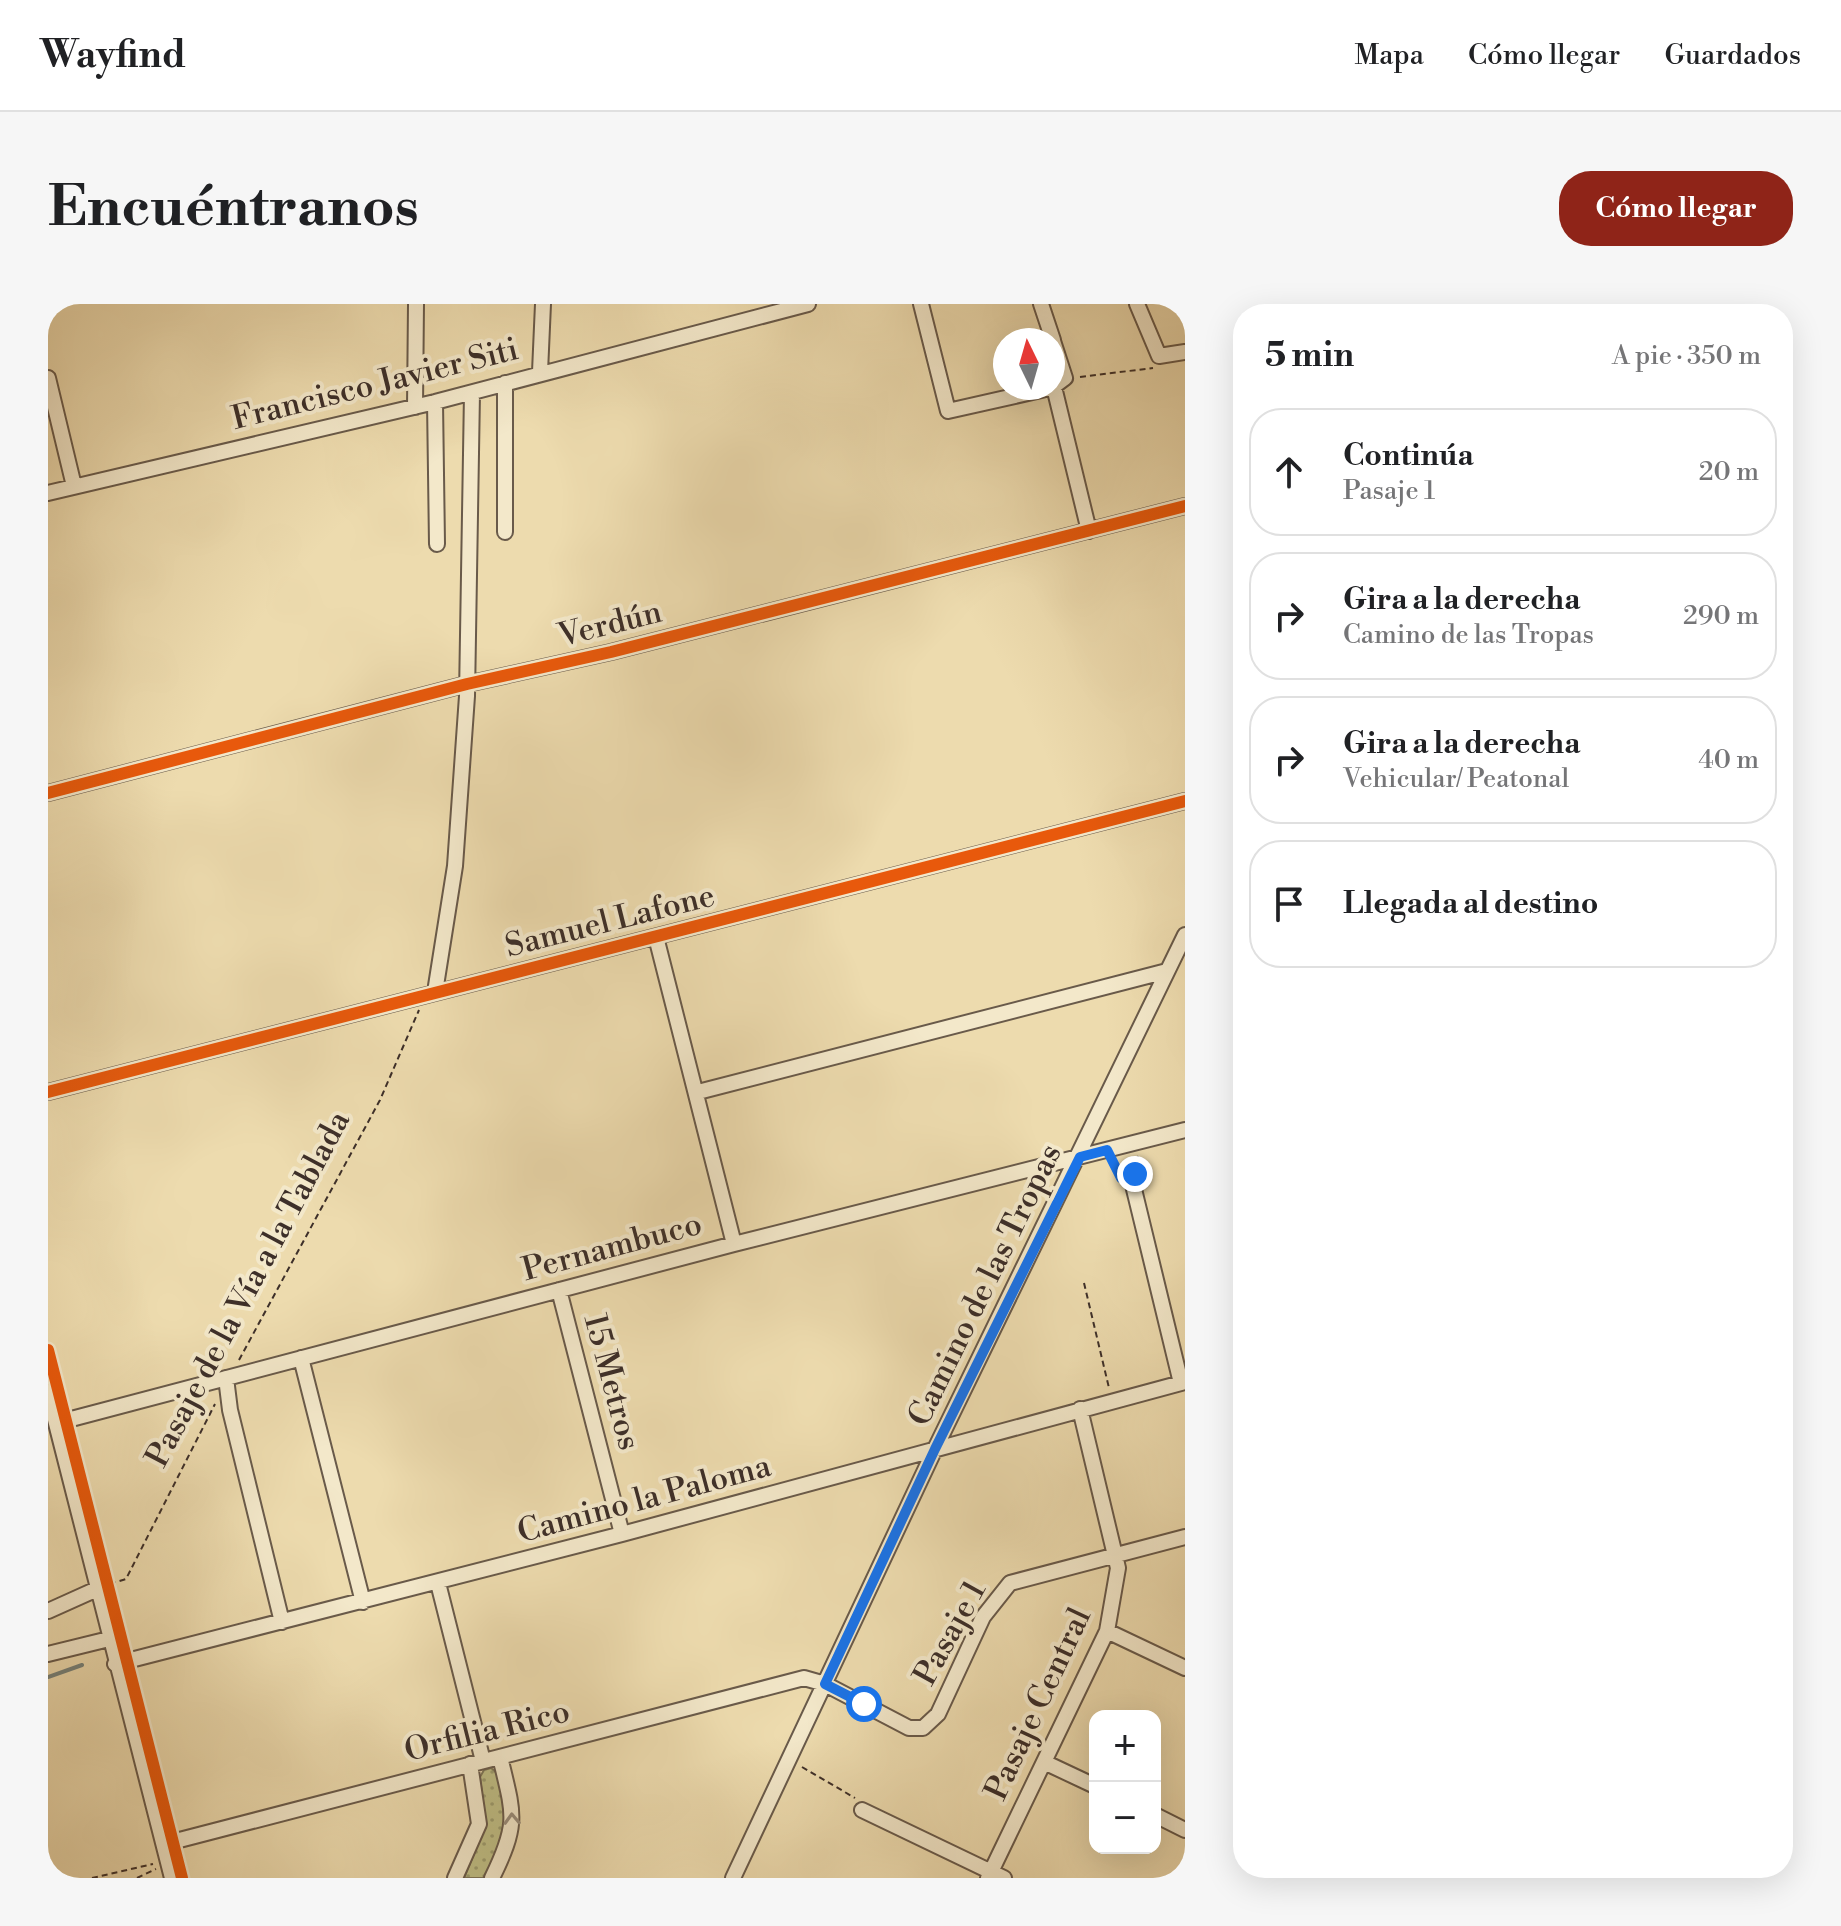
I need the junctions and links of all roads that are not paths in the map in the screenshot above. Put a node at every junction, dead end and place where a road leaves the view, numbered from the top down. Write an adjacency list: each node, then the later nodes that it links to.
1 (416, 304): 16 (street)
2 (543, 304): 9 (street)
3 (808, 304): 9 (street, Francisco Javier Siti)
4 (921, 304): 13 (street)
5 (1041, 304): 7 (street)
6 (1137, 304): 8 (street)
7 (1049, 328)
8 (1185, 352)
9 (540, 372): 11 (street, Francisco Javier Siti)
10 (48, 378): 17 (street)
11 (505, 383): 12 (street, Francisco Javier Siti); 21 (street)
12 (472, 393): 15 (street, Francisco Javier Siti); 23 (street)
13 (994, 400)
14 (1059, 400): 20 (street)
15 (435, 402): 16 (street, Francisco Javier Siti); 22 (street)
16 (415, 407): 17 (street, Francisco Javier Siti)
17 (74, 486): 18 (street, Francisco Javier Siti)
18 (48, 493)
19 (1185, 506): 20 (street, Verdún)
20 (1089, 531): 23 (street, Verdún)
21 (505, 532)
22 (437, 544)
23 (467, 684): 24 (street, Verdún); 29 (street)
24 (48, 793)
25 (1185, 801): 27 (street, Samuel Lafone)
26 (1185, 935): 28 (street, Camino de las Tropas)
27 (656, 937): 29 (street, Samuel Lafone); 31 (street)
28 (1167, 971): 31 (street); 33 (street, Camino de las Tropas)
29 (430, 993): 30 (street, Samuel Lafone)
30 (48, 1092)
31 (698, 1092): 35 (street)
32 (1185, 1130): 33 (street, Pernambuco)
33 (1080, 1157): 35 (street, Pernambuco); 44 (street, Camino de las Tropas)
34 (1132, 1181): 39 (street)
35 (734, 1244): 36 (street, Pernambuco)
36 (559, 1290): 37 (street, Pernambuco); 45 (street, 15 Metros)
37 (301, 1358): 38 (street, Pernambuco); 50 (street)
38 (226, 1378): 42 (street, Pernambuco); 52 (street)
39 (1183, 1382): 41 (street, Camino la Paloma)
40 (48, 1392): 42 (street)
41 (1080, 1409): 44 (street, Camino la Paloma); 47 (street, Pasaje Central)
42 (56, 1423): 43 (street)
43 (54, 1446): 49 (street)
44 (935, 1449): 45 (street, Camino la Paloma); 58 (street, Camino de las Tropas)
45 (622, 1534): 48 (street, Camino la Paloma)
46 (1185, 1537): 47 (street, Pasaje 1)
47 (1116, 1554): 53 (street, Pasaje Central); 58 (street, Pasaje 1)
48 (438, 1583): 50 (street, Camino la Paloma); 60 (street)
49 (102, 1588): 51 (street); 54 (street)
50 (363, 1602): 52 (street, Camino la Paloma)
51 (48, 1611)
52 (282, 1622): 56 (street, Camino la Paloma)
53 (1107, 1631): 57 (street); 61 (street, Pasaje Central)
54 (109, 1639): 55 (street); 56 (street)
55 (48, 1654)
56 (115, 1664): 66 (street)
57 (1185, 1668)
58 (825, 1684): 59 (street, Orfilia Rico); 71 (street, Camino de las Tropas)
59 (500, 1757): 60 (street, Orfilia Rico); 70 (street, one-way to 59)
60 (477, 1762): 66 (street, Orfilia Rico); 69 (street)
61 (1044, 1762): 62 (street); 68 (street, Pasaje Central)
62 (1089, 1783)
63 (862, 1810): 68 (street)
64 (1161, 1818): 65 (street)
65 (1185, 1830)
66 (164, 1844): 67 (street)
67 (170, 1870)
68 (995, 1876)
69 (455, 1878)
70 (492, 1878)
71 (733, 1878)

